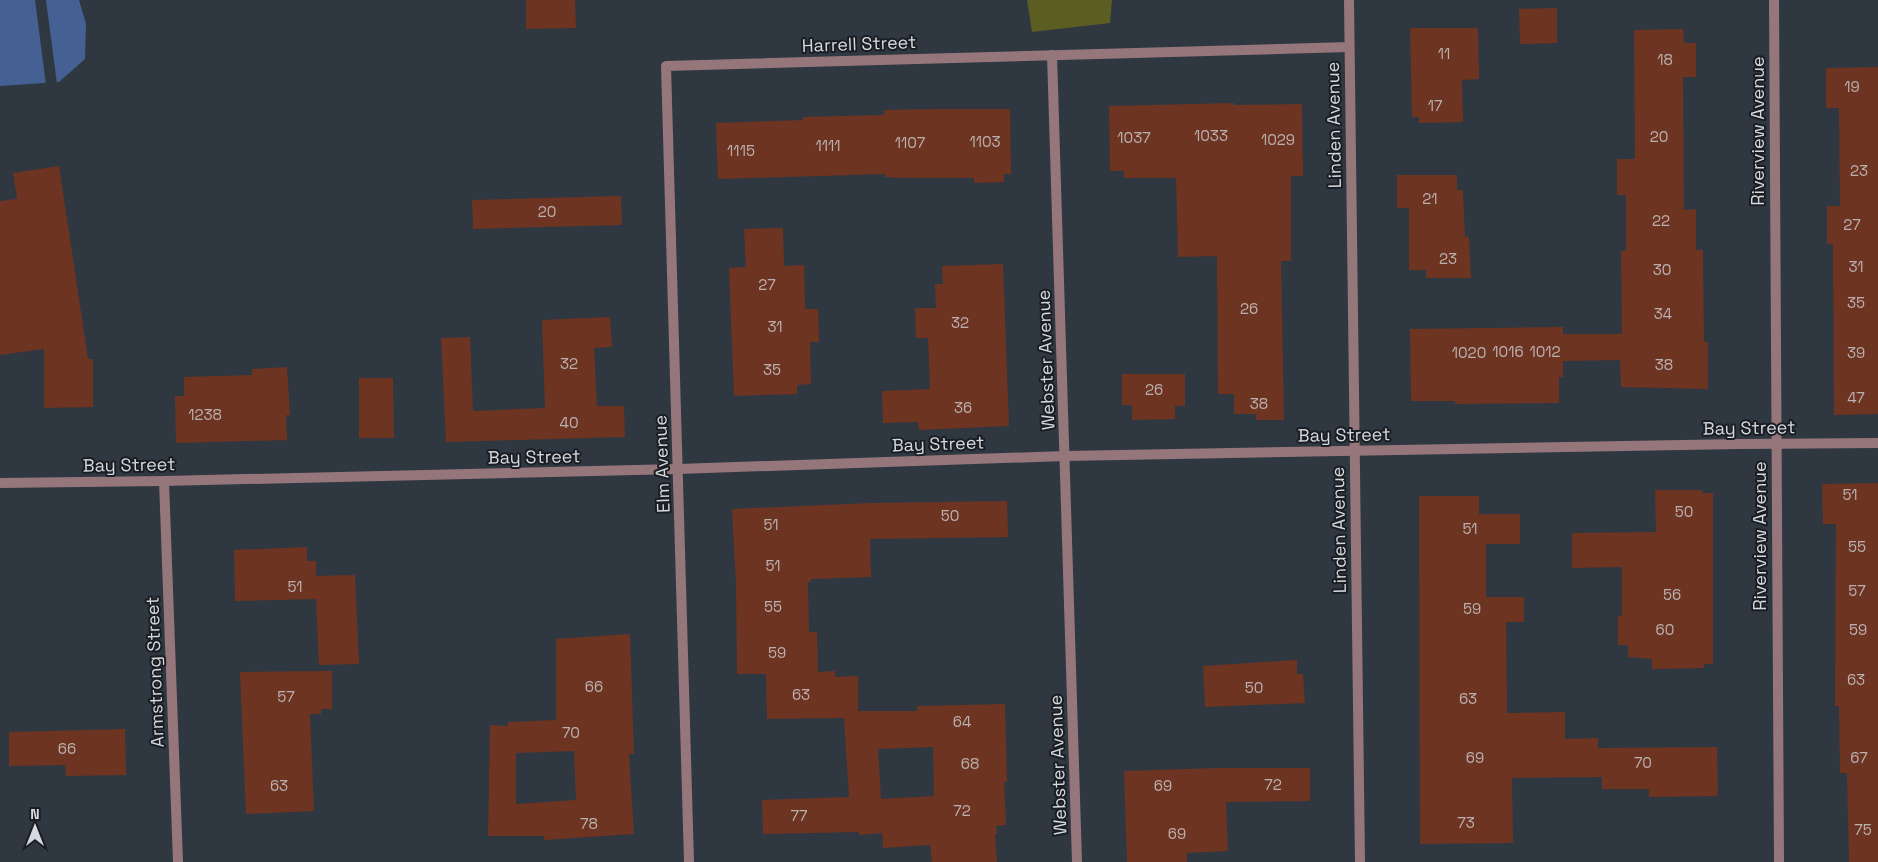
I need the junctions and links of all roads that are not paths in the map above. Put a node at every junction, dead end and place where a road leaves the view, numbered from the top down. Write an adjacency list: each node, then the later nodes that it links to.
1 (1349, 0): 3 (street)
2 (1774, 0): 6 (street, Riverview Avenue)
3 (1350, 47): 4 (street); 8 (street, Linden Avenue)
4 (1052, 55): 5 (street, Harrell Street); 9 (street, Webster Avenue)
5 (666, 66): 10 (street, Elm Avenue)
6 (1776, 443): 7 (street, Bay Street); 8 (street, Bay Street); 17 (street, Riverview Avenue)
7 (1878, 443)
8 (1355, 451): 9 (street, Bay Street); 16 (street, Linden Avenue)
9 (1065, 456): 10 (street, Bay Street); 15 (street, Webster Avenue)
10 (678, 470): 11 (street, Bay Street); 14 (street, Elm Avenue)
11 (164, 481): 12 (street, Bay Street); 13 (street, Armstrong Street)
12 (0, 483)
13 (178, 862)
14 (690, 862)
15 (1077, 862)
16 (1360, 862)
17 (1779, 862)

